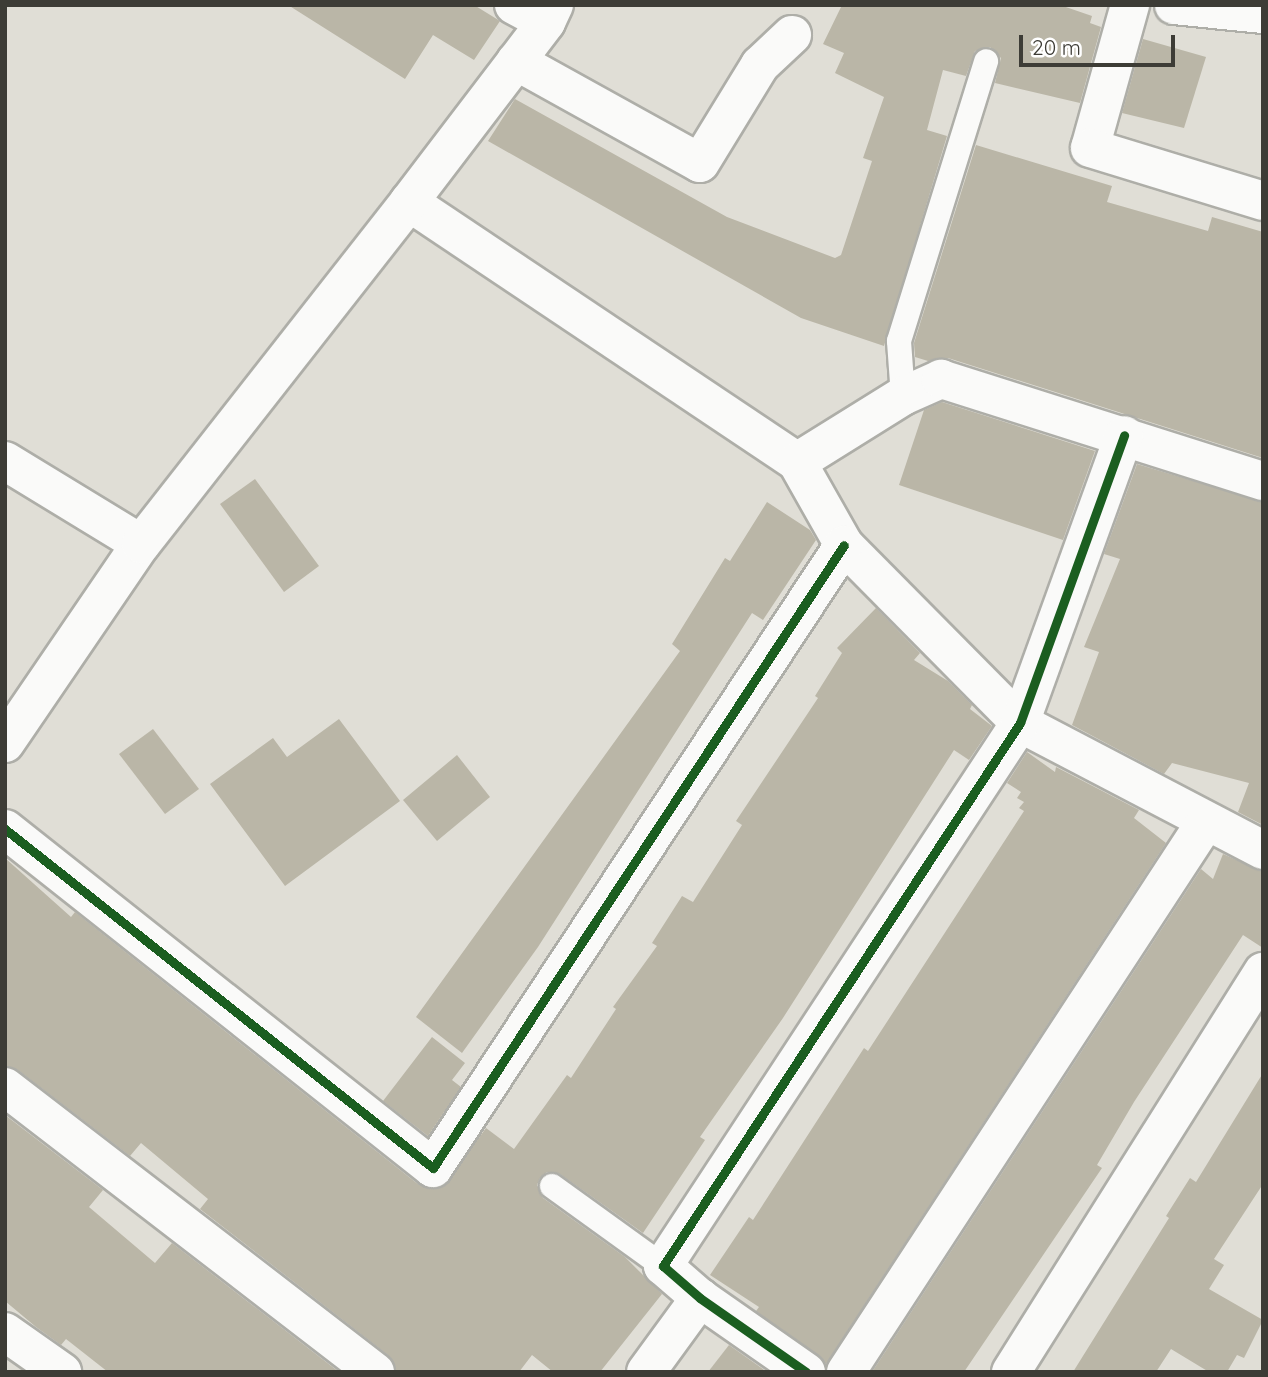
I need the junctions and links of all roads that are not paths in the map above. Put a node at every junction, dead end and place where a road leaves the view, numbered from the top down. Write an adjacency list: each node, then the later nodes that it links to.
1 (1130, 5): 8 (street)
2 (1174, 5): 4 (street)
3 (538, 11): 6 (street)
4 (1263, 14)
5 (792, 35): 6 (street)
6 (516, 61): 9 (street)
7 (986, 61): 10 (lane)
8 (1263, 201)
9 (409, 202): 13 (street); 15 (street)
10 (903, 396): 11 (street); 13 (street)
11 (1124, 435): 14 (street); 17 (street)
12 (5, 461): 15 (street)
13 (797, 463): 16 (street)
14 (1263, 481)
15 (141, 544): 18 (street)
16 (844, 545): 17 (street); 20 (street)
17 (1020, 723): 19 (street); 25 (street)
18 (5, 743)
19 (1205, 823): 21 (street); 32 (street)
20 (5, 829)
21 (1263, 850)
22 (1263, 972): 33 (street)
23 (5, 1087): 29 (street)
24 (552, 1186): 25 (lane)
25 (663, 1266): 26 (street)
26 (700, 1298): 30 (street); 31 (street)
27 (5, 1332): 28 (street)
28 (62, 1372)
29 (375, 1372)
30 (646, 1372)
31 (806, 1372)
32 (846, 1372)
33 (1010, 1372)

